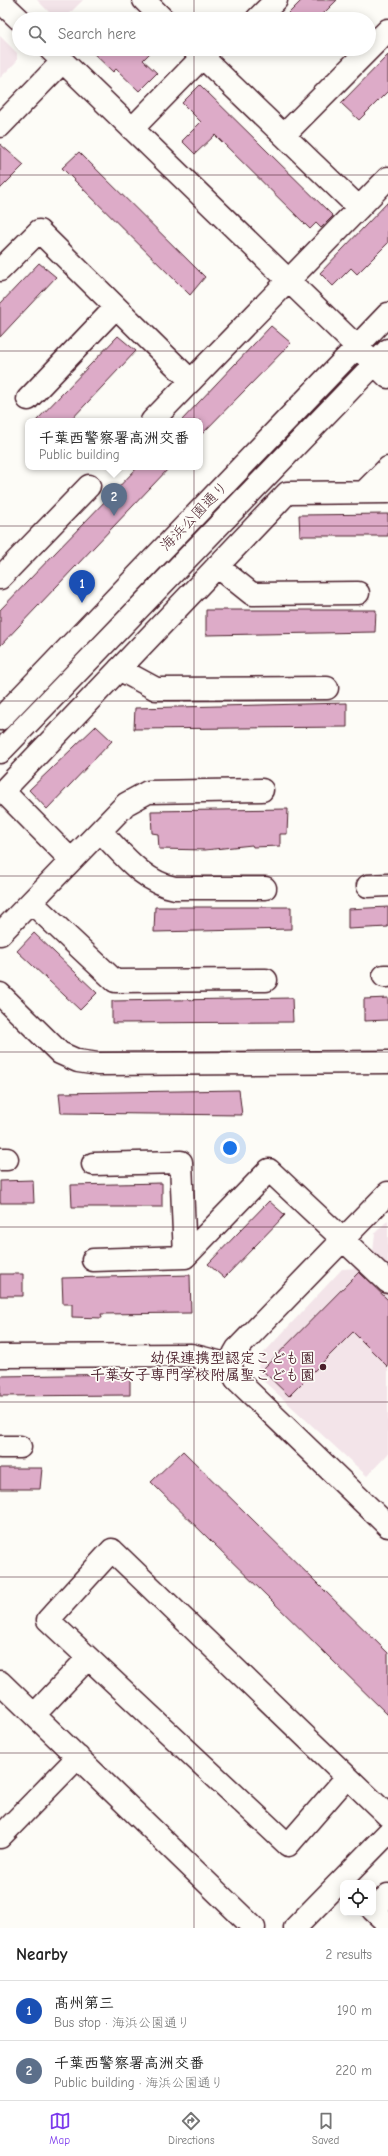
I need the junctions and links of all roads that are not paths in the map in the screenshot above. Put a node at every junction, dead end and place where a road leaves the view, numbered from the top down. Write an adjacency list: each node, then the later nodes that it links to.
1 (144, 0): 5 (street)
2 (276, 0): 6 (street)
3 (0, 1): 4 (street)
4 (12, 12)
5 (156, 12)
6 (264, 12)
7 (388, 30): 8 (street)
8 (376, 42)
9 (56, 56): 14 (street)
10 (58, 56): 15 (street)
11 (198, 56): 15 (street)
12 (206, 56): 16 (street)
13 (362, 56): 16 (street)
14 (0, 126)
15 (132, 129): 20 (street)
16 (284, 135): 18 (street)
17 (388, 178): 18 (street)
18 (359, 208): 20 (street)
19 (0, 270): 21 (street)
20 (288, 281): 23 (street); 25 (street)
21 (116, 307): 25 (street); 26 (street)
22 (388, 314): 23 (street, 海浜公園通り)
23 (356, 347): 24 (street); 37 (street, 海浜公園通り)
24 (383, 363): 38 (street, 海浜公園通り)
25 (191, 381): 27 (street)
26 (28, 399)
27 (155, 418)
28 (388, 468): 30 (street)
29 (90, 486): 33 (street)
30 (364, 492): 31 (street); 32 (street)
31 (388, 492)
32 (217, 566): 34 (street); 35 (street)
33 (0, 578)
34 (358, 593)
35 (119, 670): 36 (street); 41 (street)
36 (327, 688)
37 (0, 719)
38 (0, 752)
39 (262, 790): 40 (street)
40 (100, 831): 41 (street); 42 (street)
41 (71, 860): 43 (street)
42 (265, 888)
43 (31, 902): 44 (street); 45 (street)
44 (0, 934)
45 (266, 980)
46 (0, 994): 47 (street)
47 (388, 1062)
48 (93, 1164): 51 (street)
49 (388, 1193): 50 (street)
50 (343, 1239): 51 (street); 53 (street); 55 (street)
51 (185, 1257): 52 (street)
52 (93, 1260)
53 (388, 1282)
54 (0, 1356): 55 (street)
55 (230, 1365): 56 (street)
56 (388, 1526)
57 (88, 1658): 59 (street); 61 (street); 61 (street)
58 (0, 1682): 59 (street)
59 (34, 1715): 60 (street)
60 (78, 1757): 64 (street); 67 (street)
61 (347, 1777): 62 (street)
62 (388, 1816)
63 (388, 1833): 65 (street)
64 (0, 1838)
65 (345, 1880)
66 (340, 1885): 68 (street)
67 (254, 1928)
68 (295, 1928)

